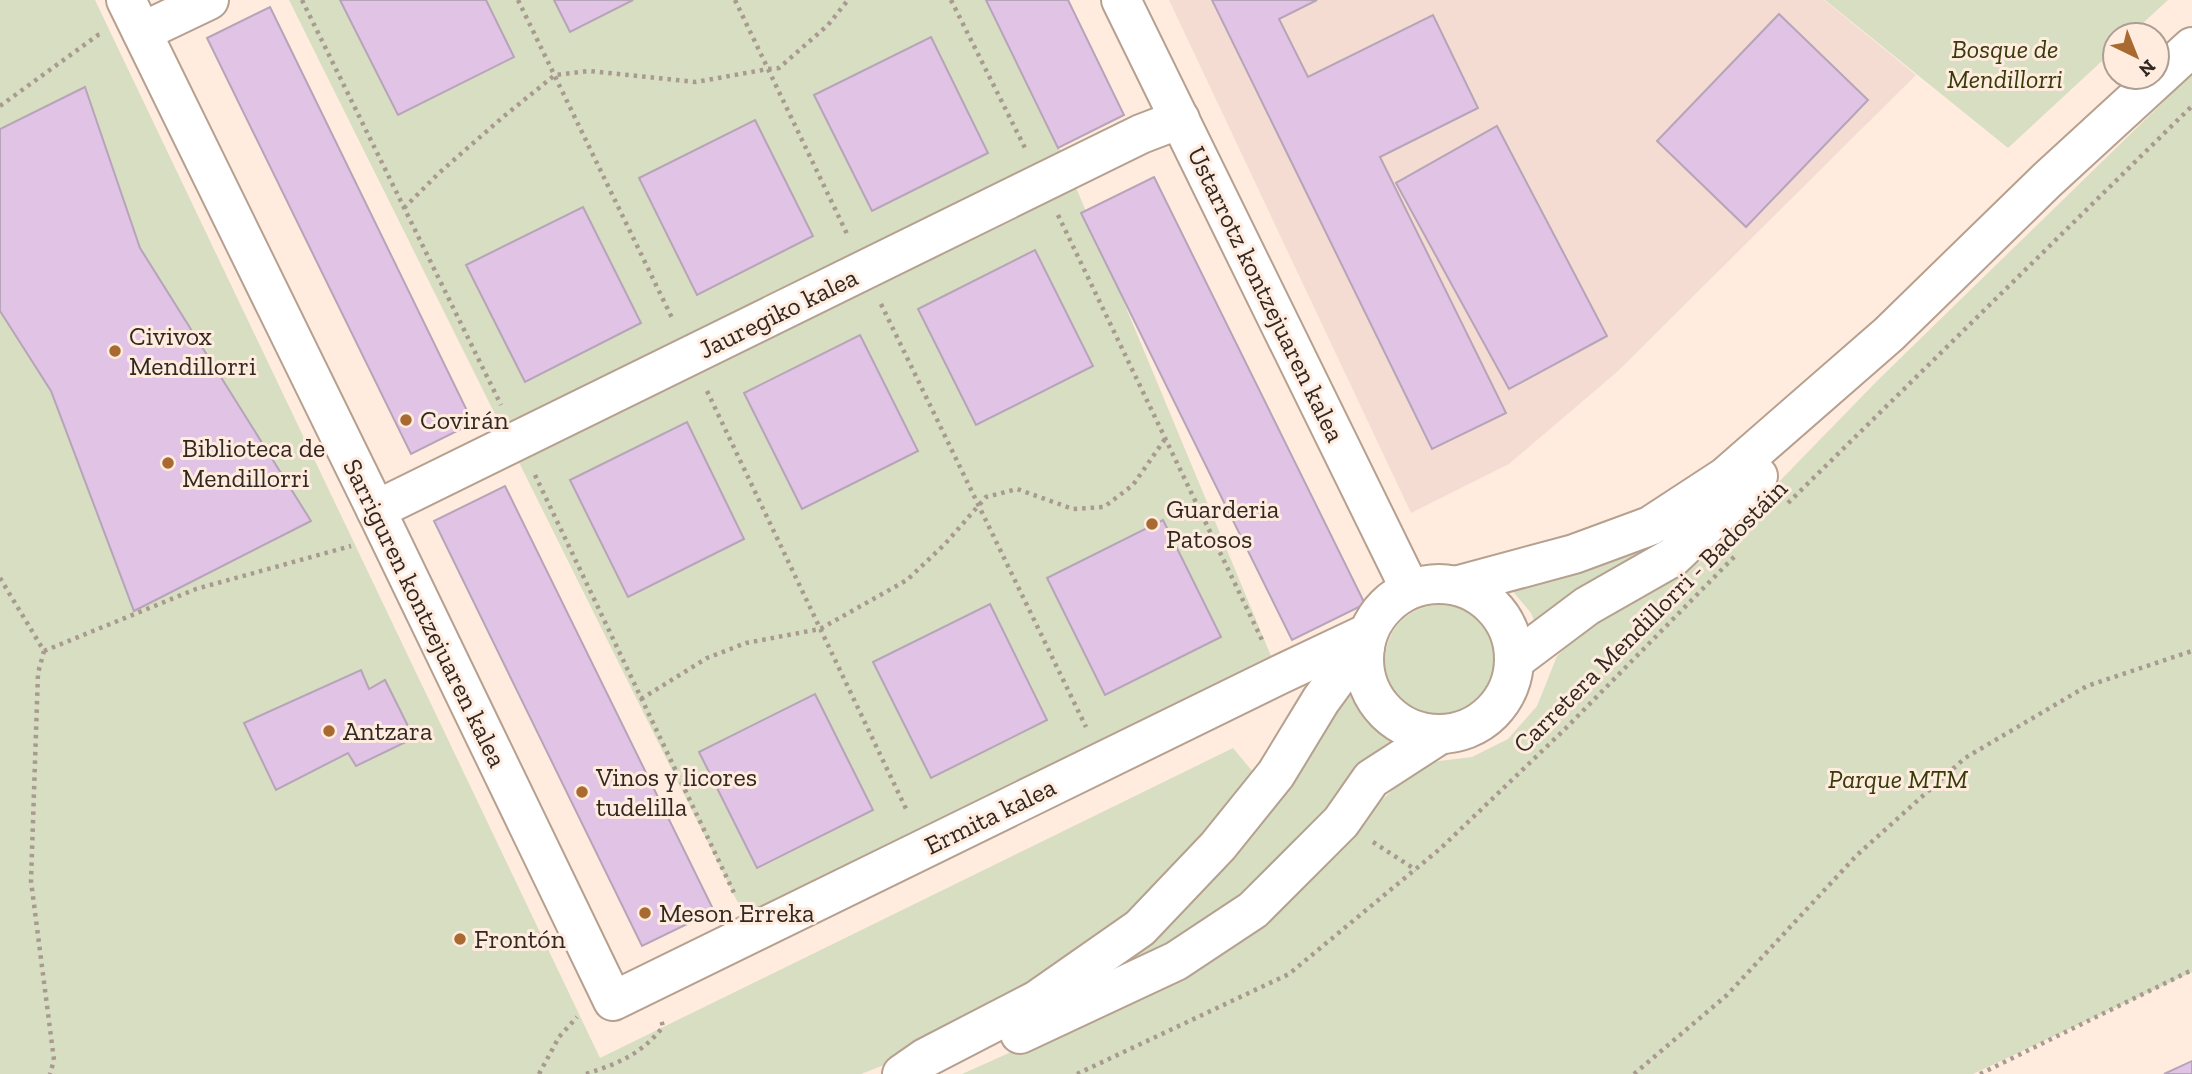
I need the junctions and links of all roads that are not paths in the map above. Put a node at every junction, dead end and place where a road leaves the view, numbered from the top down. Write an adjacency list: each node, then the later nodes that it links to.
1 (209, 0): 3 (street)
2 (1121, 0): 5 (street, Ustarrotz kontzejuaren kalea)
3 (134, 16): 7 (street, Sarriguren kontzejuaren kalea)
4 (2192, 47): 6 (street)
5 (1180, 119): 7 (street, Jauregiko kalea); 9 (street, Ustarrotz kontzejuaren kalea)
6 (1889, 334): 8 (street); 11 (street)
7 (382, 524): 13 (street, Sarriguren kontzejuaren kalea)
8 (1459, 585): 9 (street); 11 (street)
9 (1410, 589): 10 (street)
10 (1366, 640): 12 (street); 13 (street, Ermita kalea); 14 (street)
11 (1515, 660): 12 (street)
12 (1439, 735): 15 (street)
13 (613, 1001)
14 (902, 1074)
15 (925, 1074)

